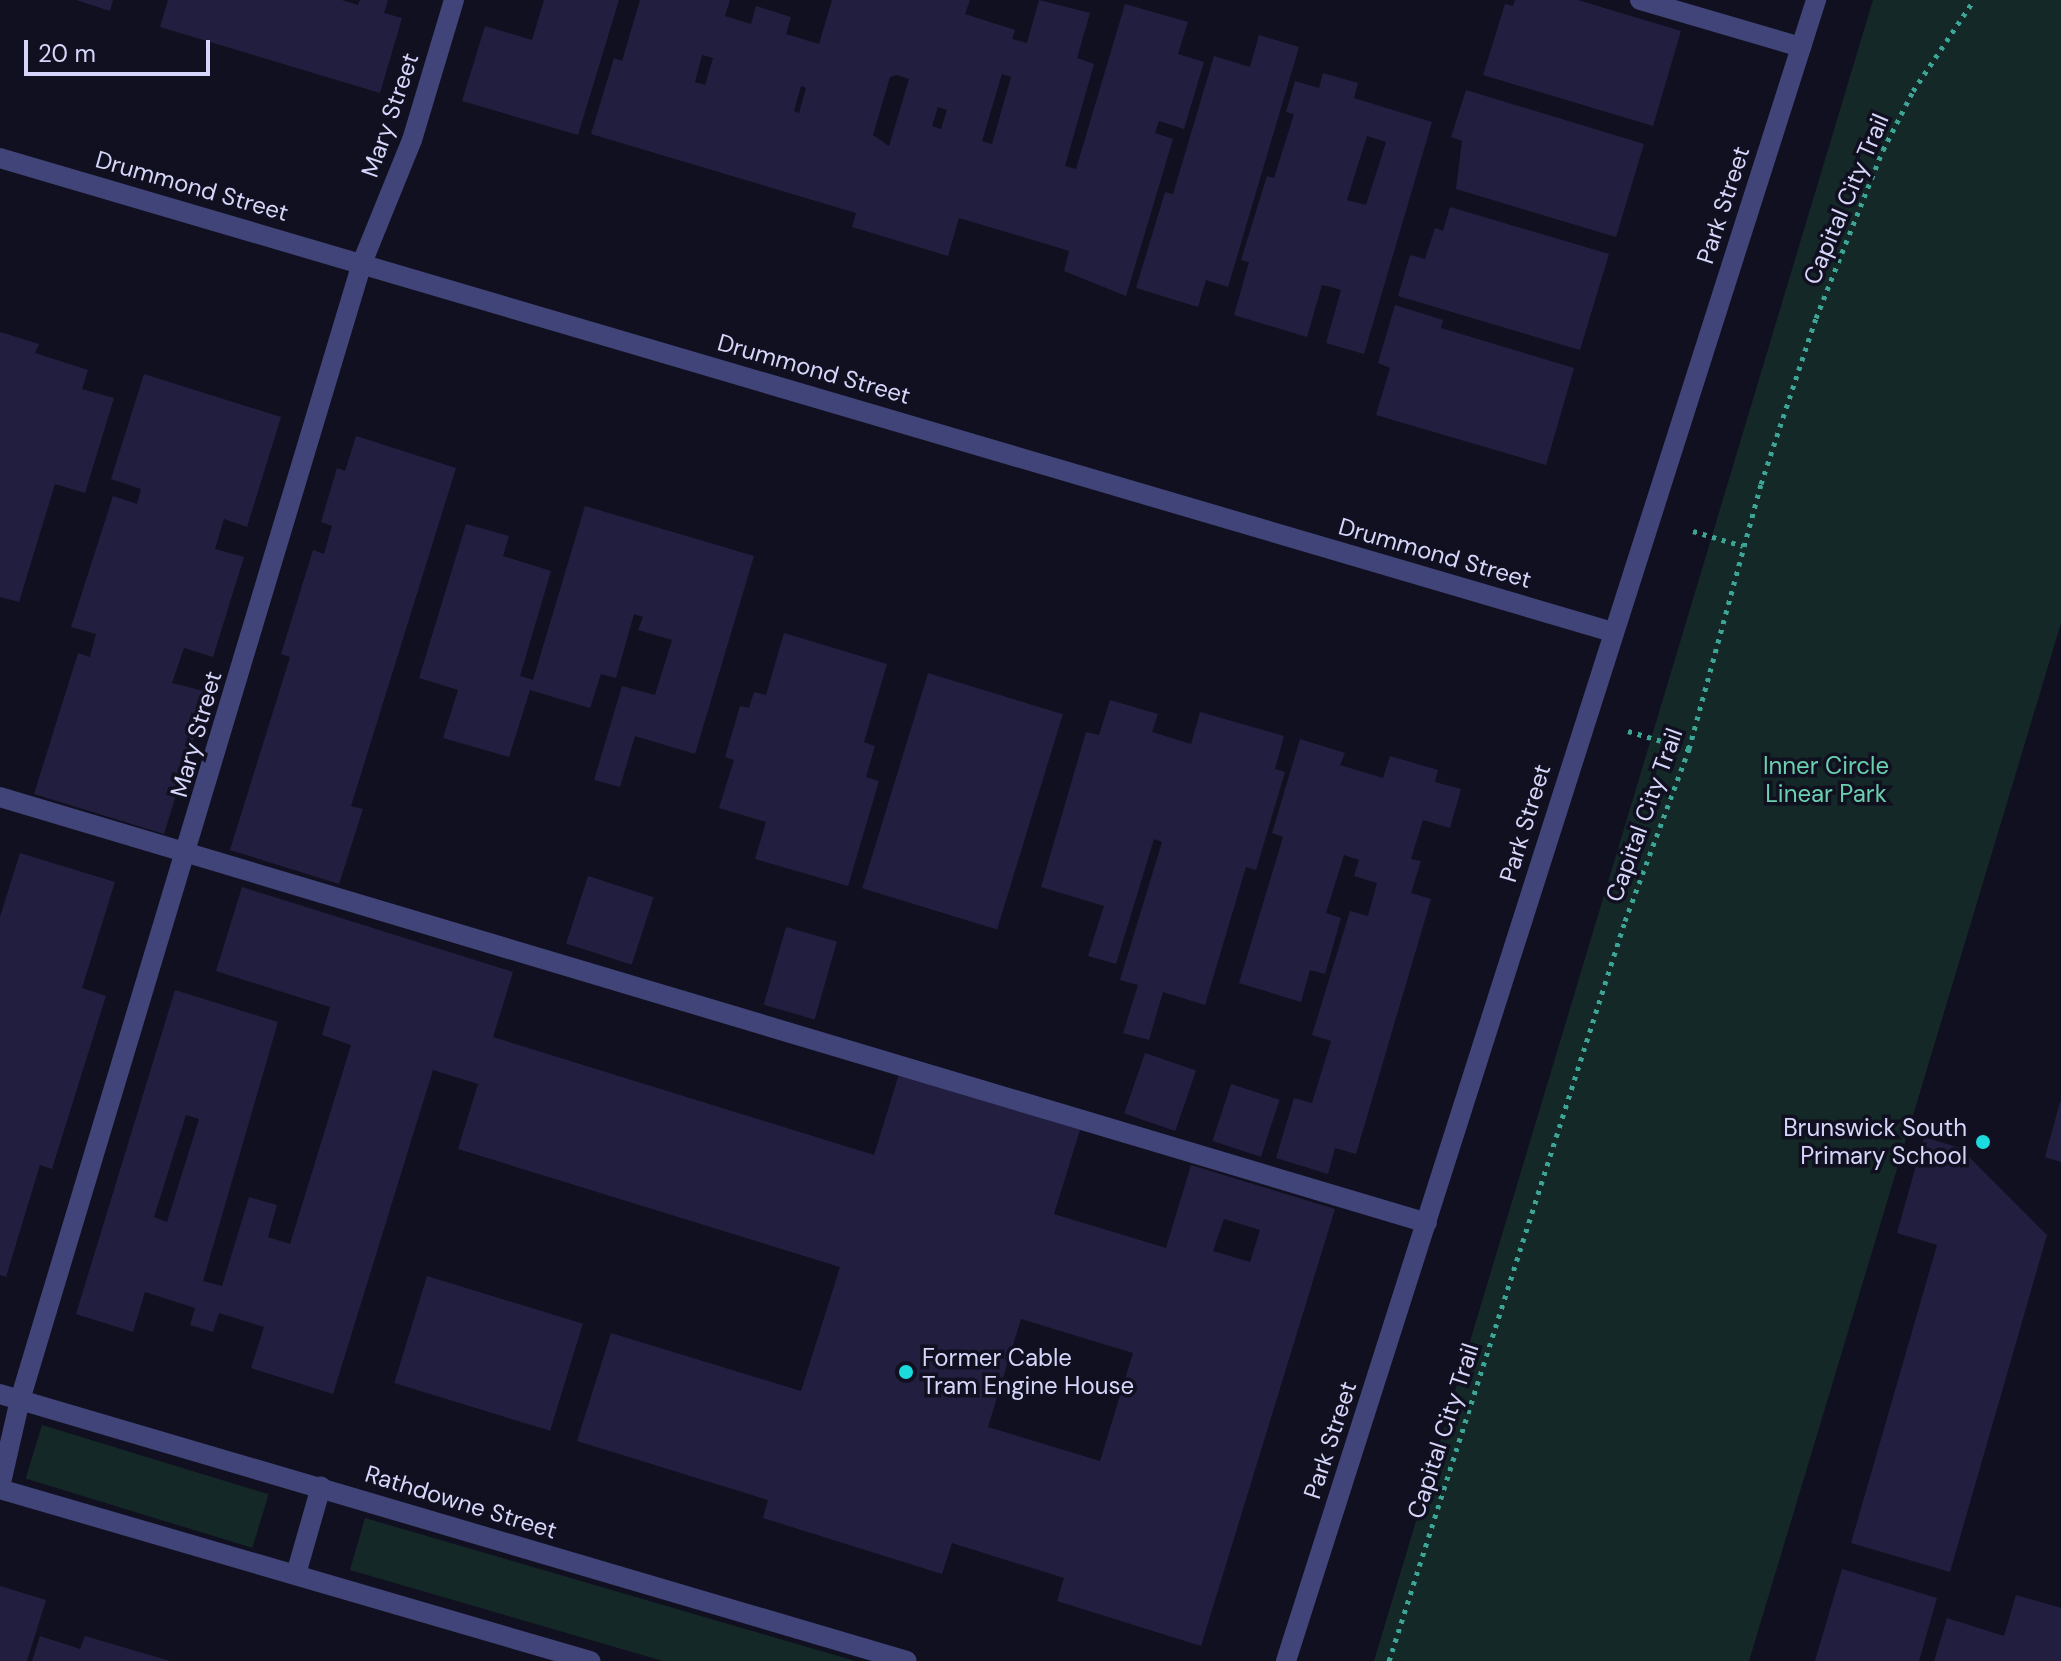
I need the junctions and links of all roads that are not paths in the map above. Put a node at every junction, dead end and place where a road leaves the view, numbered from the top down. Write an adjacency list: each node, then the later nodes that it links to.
1 (454, 0): 6 (street, Mary Street)
2 (1640, 0): 4 (street)
3 (1816, 0): 4 (street, Park Street)
4 (1801, 47): 7 (street, Park Street)
5 (0, 158): 6 (street, Drummond Street)
6 (362, 263): 7 (street, Drummond Street); 9 (street, Mary Street)
7 (1613, 632): 10 (street, Park Street)
8 (0, 797): 9 (street)
9 (188, 853): 10 (street); 11 (street, Mary Street)
10 (1427, 1223): 17 (street, Park Street)
11 (10, 1397): 12 (street, Rathdowne Street); 13 (street, Mary Street)
12 (321, 1487): 14 (street); 16 (street, Rathdowne Street)
13 (0, 1488): 14 (street)
14 (296, 1574): 15 (street)
15 (590, 1661)
16 (907, 1661)
17 (1286, 1661)

